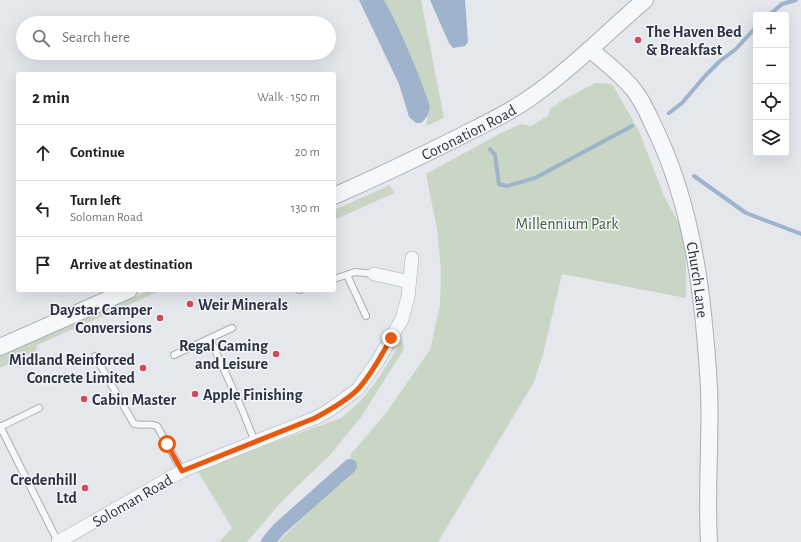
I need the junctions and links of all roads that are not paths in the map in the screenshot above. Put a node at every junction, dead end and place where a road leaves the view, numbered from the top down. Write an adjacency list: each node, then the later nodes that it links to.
1 (645, 0): 2 (street, Coronation Road)
2 (590, 49): 3 (street, Coronation Road); 21 (street, Church Lane)
3 (336, 195)
4 (412, 258): 8 (street, Soloman Road)
5 (374, 274): 6 (lane); 8 (street)
6 (347, 275): 7 (lane); 10 (lane)
7 (336, 278)
8 (410, 282): 18 (street, Soloman Road)
9 (124, 292): 13 (street)
10 (366, 316)
11 (232, 328): 12 (lane)
12 (210, 339): 14 (lane); 18 (lane)
13 (0, 347)
14 (174, 355)
15 (95, 356): 19 (lane)
16 (39, 408): 17 (lane)
17 (0, 427): 20 (lane)
18 (255, 442): 19 (street, Soloman Road)
19 (182, 471): 20 (street, Soloman Road)
20 (58, 542)
21 (709, 542)

